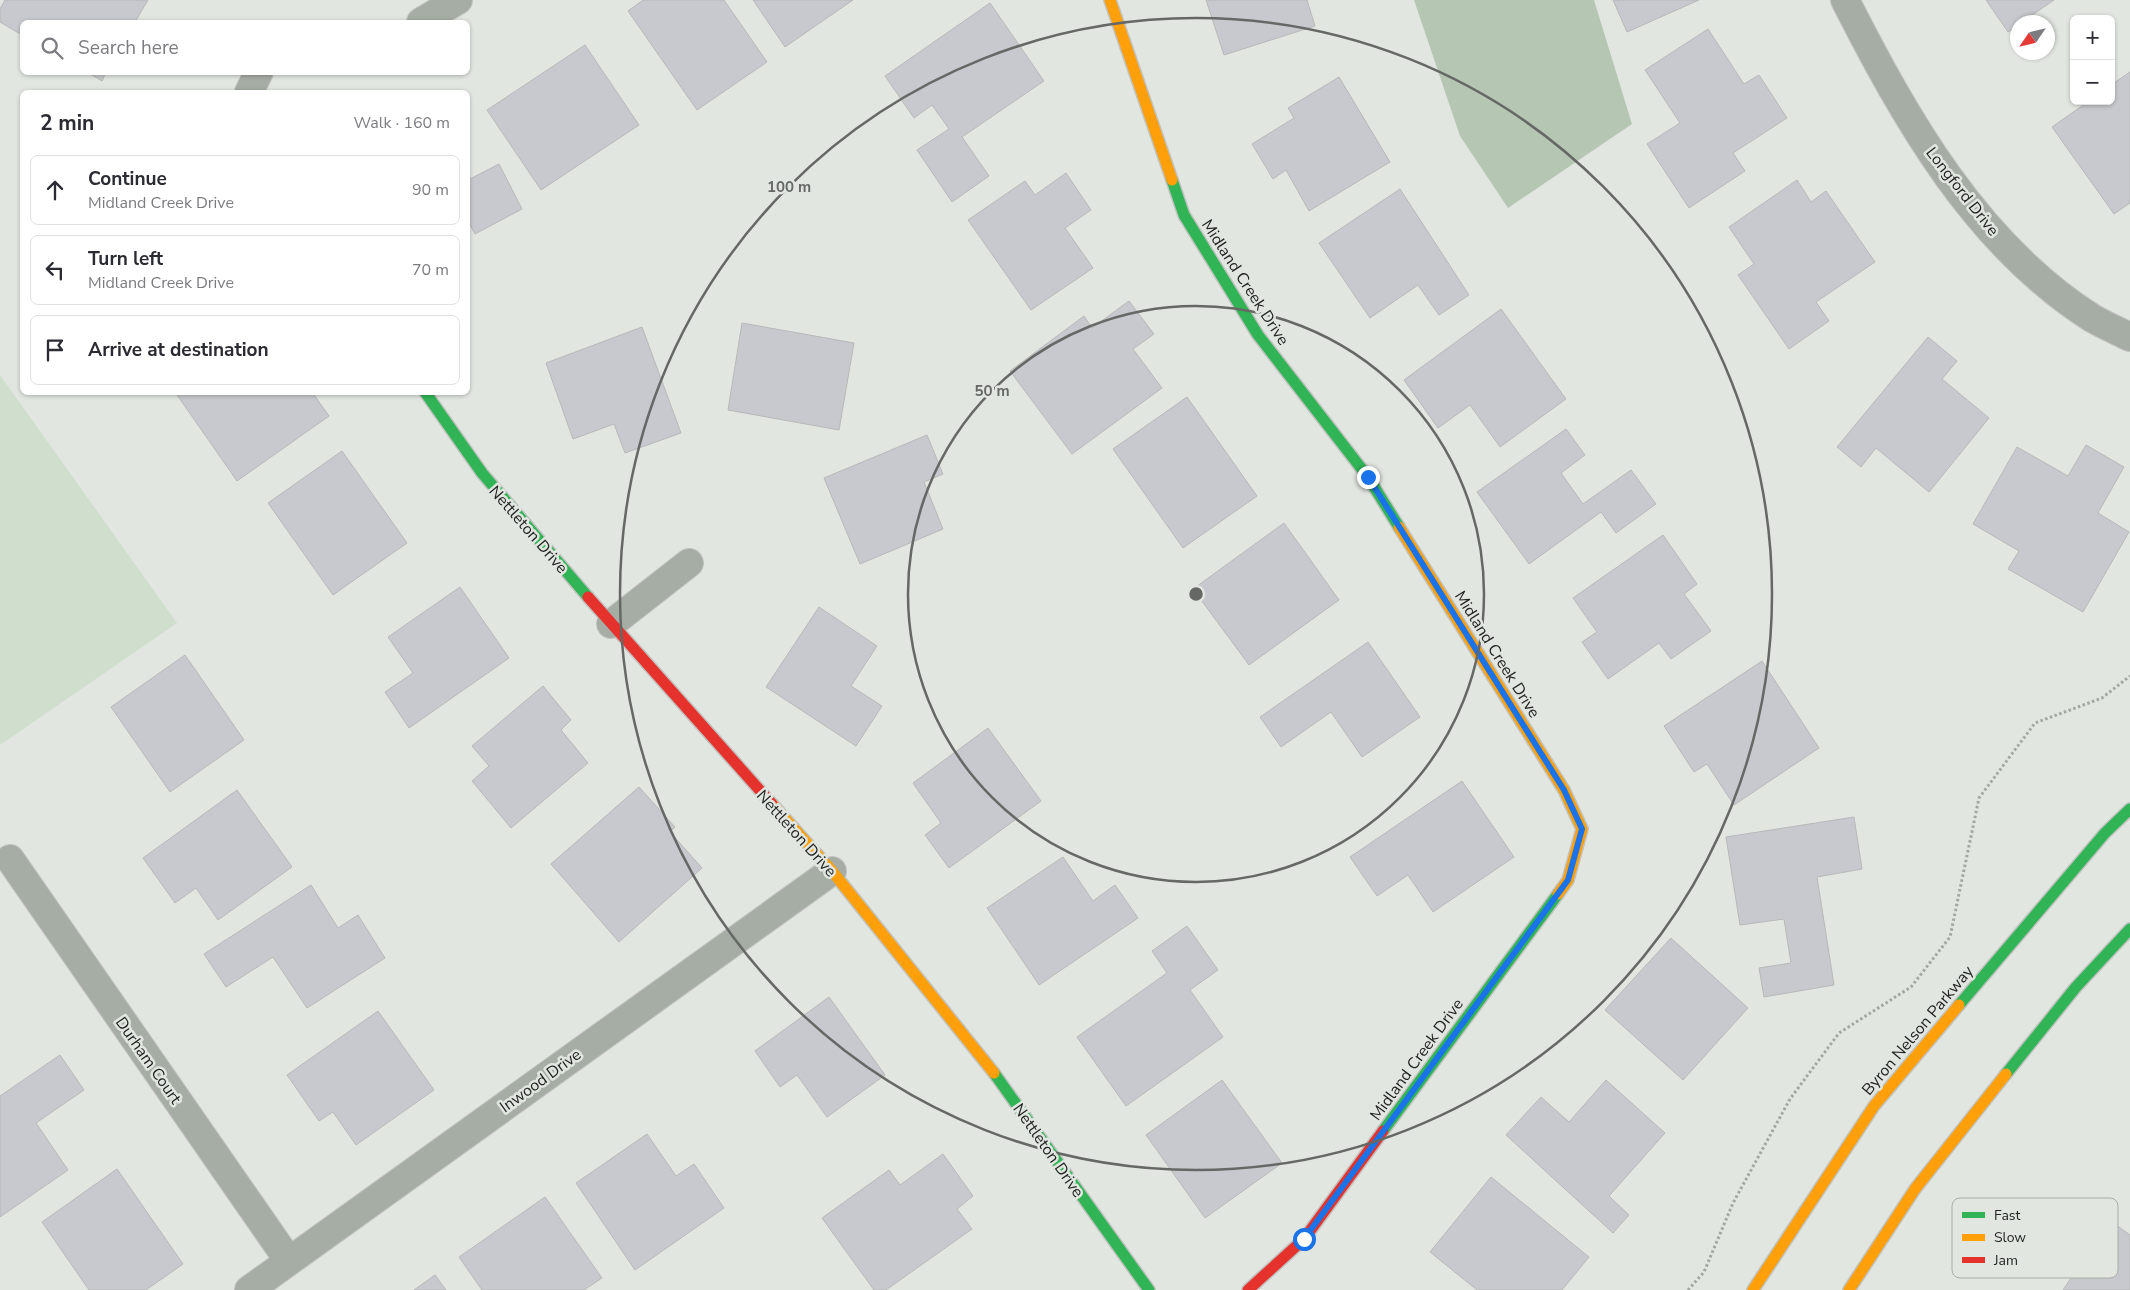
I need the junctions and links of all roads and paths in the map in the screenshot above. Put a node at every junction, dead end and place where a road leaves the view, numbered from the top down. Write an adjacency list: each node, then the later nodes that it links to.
1 (458, 0): 4 (street)
2 (1110, 0): 19 (street, Midland Creek Drive)
3 (1845, 0): 7 (street, Longford Drive)
4 (424, 20)
5 (258, 75): 6 (street)
6 (250, 90)
7 (2130, 337)
8 (427, 395): 10 (street, Nettleton Drive)
9 (689, 563): 10 (street)
10 (612, 624): 14 (street, Nettleton Drive)
11 (2130, 676): 20 (path)
12 (2130, 809): 21 (street, Byron Nelson Parkway)
13 (10, 859): 16 (street, Durham Court)
14 (832, 871): 16 (street, Inwood Drive); 18 (street, Nettleton Drive)
15 (2130, 929): 22 (street)
16 (289, 1261): 17 (street, Inwood Drive)
17 (250, 1290)
18 (1149, 1290)
19 (1248, 1290)
20 (1688, 1290)
21 (1753, 1290)
22 (1849, 1290)

